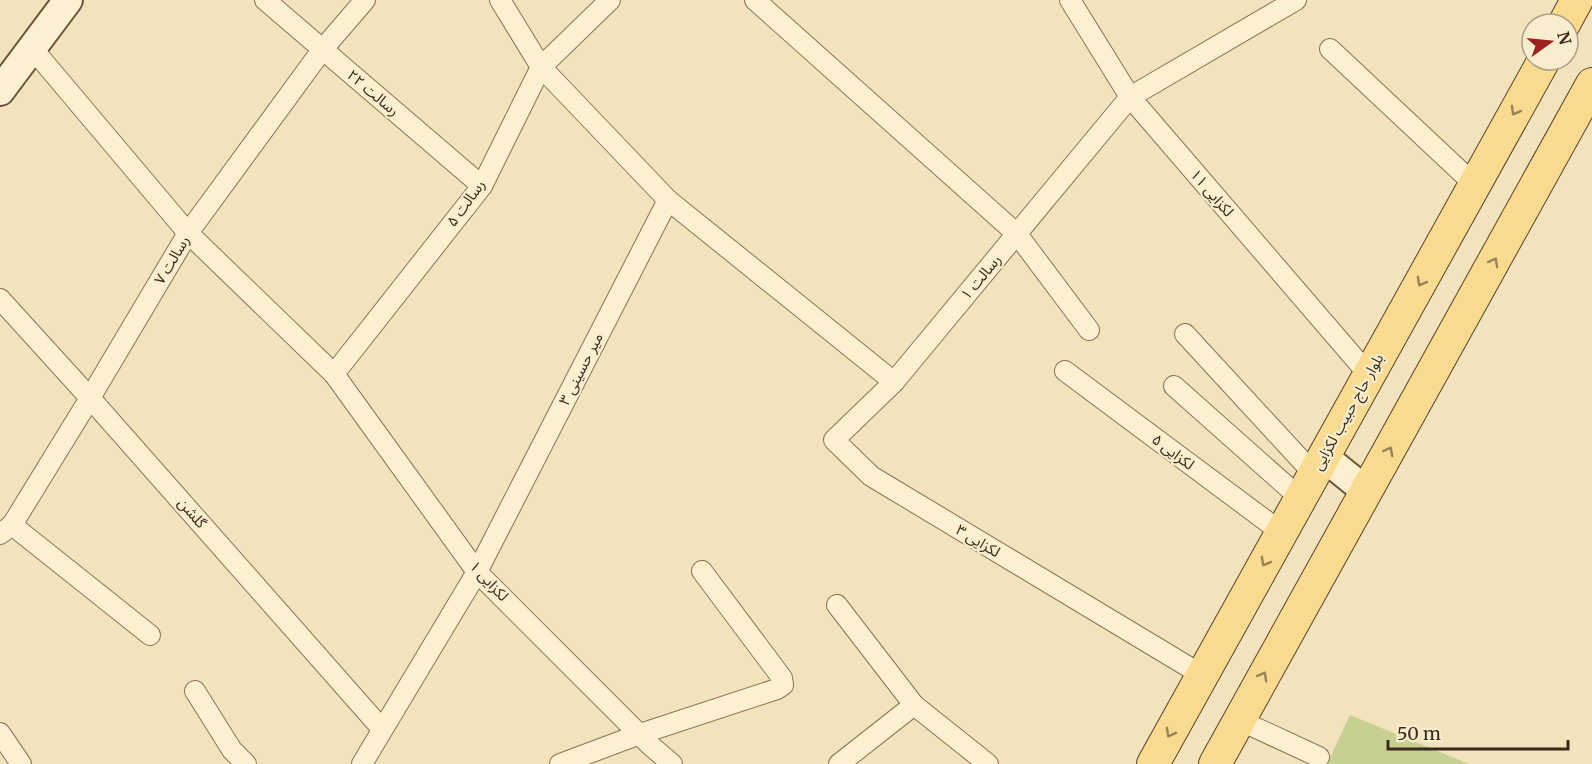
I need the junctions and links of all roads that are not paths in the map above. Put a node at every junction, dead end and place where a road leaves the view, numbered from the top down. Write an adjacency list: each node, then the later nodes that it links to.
1 (68, 0): 9 (street)
2 (265, 0): 11 (street, رسالت ۲۲)
3 (365, 0): 11 (street, رسالت ۷)
4 (500, 0): 12 (street)
5 (610, 0): 12 (street, رسالت ۵)
6 (755, 0): 21 (street)
7 (1070, 0): 16 (street, لکزایی ۱۱)
8 (1296, 0): 16 (street, رسالت ۱)
9 (32, 48): 15 (street); 20 (street, لکزایی ۱)
10 (1330, 48): 17 (street)
11 (322, 50): 18 (street, رسالت ۲۲); 20 (street, رسالت ۷)
12 (541, 67): 18 (street, رسالت ۵); 19 (street)
13 (1537, 72): 17 (main road, بلوار حاج حبیب لکزايی, one-way to 17)
14 (1592, 84): 32 (main road, one-way to 14)
15 (0, 91)
16 (1130, 98): 21 (street, رسالت ۱); 27 (street, لکزایی ۱۱)
17 (1475, 184): 27 (main road, بلوار حاج حبیب لکزايی, one-way to 27)
18 (482, 186): 26 (street, رسالت ۵)
19 (668, 200): 28 (street); 36 (street, میر حسینی ۳)
20 (188, 233): 26 (street, لکزایی ۱); 30 (street, رسالت ۷)
21 (1017, 234): 23 (street); 28 (street, رسالت ۱)
22 (0, 299): 30 (street, گلشن)
23 (1089, 330)
24 (1185, 334): 31 (street)
25 (1065, 371): 34 (street, لکزایی ۵)
26 (334, 374): 36 (street, لکزایی ۱)
27 (1369, 375): 31 (main road, بلوار حاج حبیب لکزايی)
28 (894, 382): 39 (street, لکزایی ۳)
29 (1174, 387): 31 (street)
30 (90, 398): 33 (street, رسالت ۷); 43 (street, گلشن)
31 (1313, 477): 32 (street); 34 (main road, بلوار حاج حبیب لکزايی)
32 (1366, 491): 42 (main road, one-way to 32)
33 (6, 530): 38 (street)
34 (1281, 532): 39 (main road, بلوار حاج حبیب لکزايی, one-way to 39)
35 (702, 571): 45 (street)
36 (477, 572): 43 (street, میر حسینی ۳); 45 (street, لکزایی ۱)
37 (837, 605): 41 (street)
38 (150, 635)
39 (1202, 675): 54 (main road, بلوار حاج حبیب لکزايی, one-way to 54)
40 (195, 691): 48 (street)
41 (914, 705): 52 (street); 53 (street)
42 (1239, 720): 46 (street); 55 (main road)
43 (382, 729): 49 (street, میر حسینی ۳)
44 (0, 734): 47 (street)
45 (640, 735): 50 (street); 51 (street, لکزایی ۱)
46 (1319, 757)
47 (21, 764)
48 (246, 764)
49 (362, 764)
50 (560, 764)
51 (672, 764)
52 (839, 764)
53 (988, 764)
54 (1153, 764)
55 (1215, 764)

